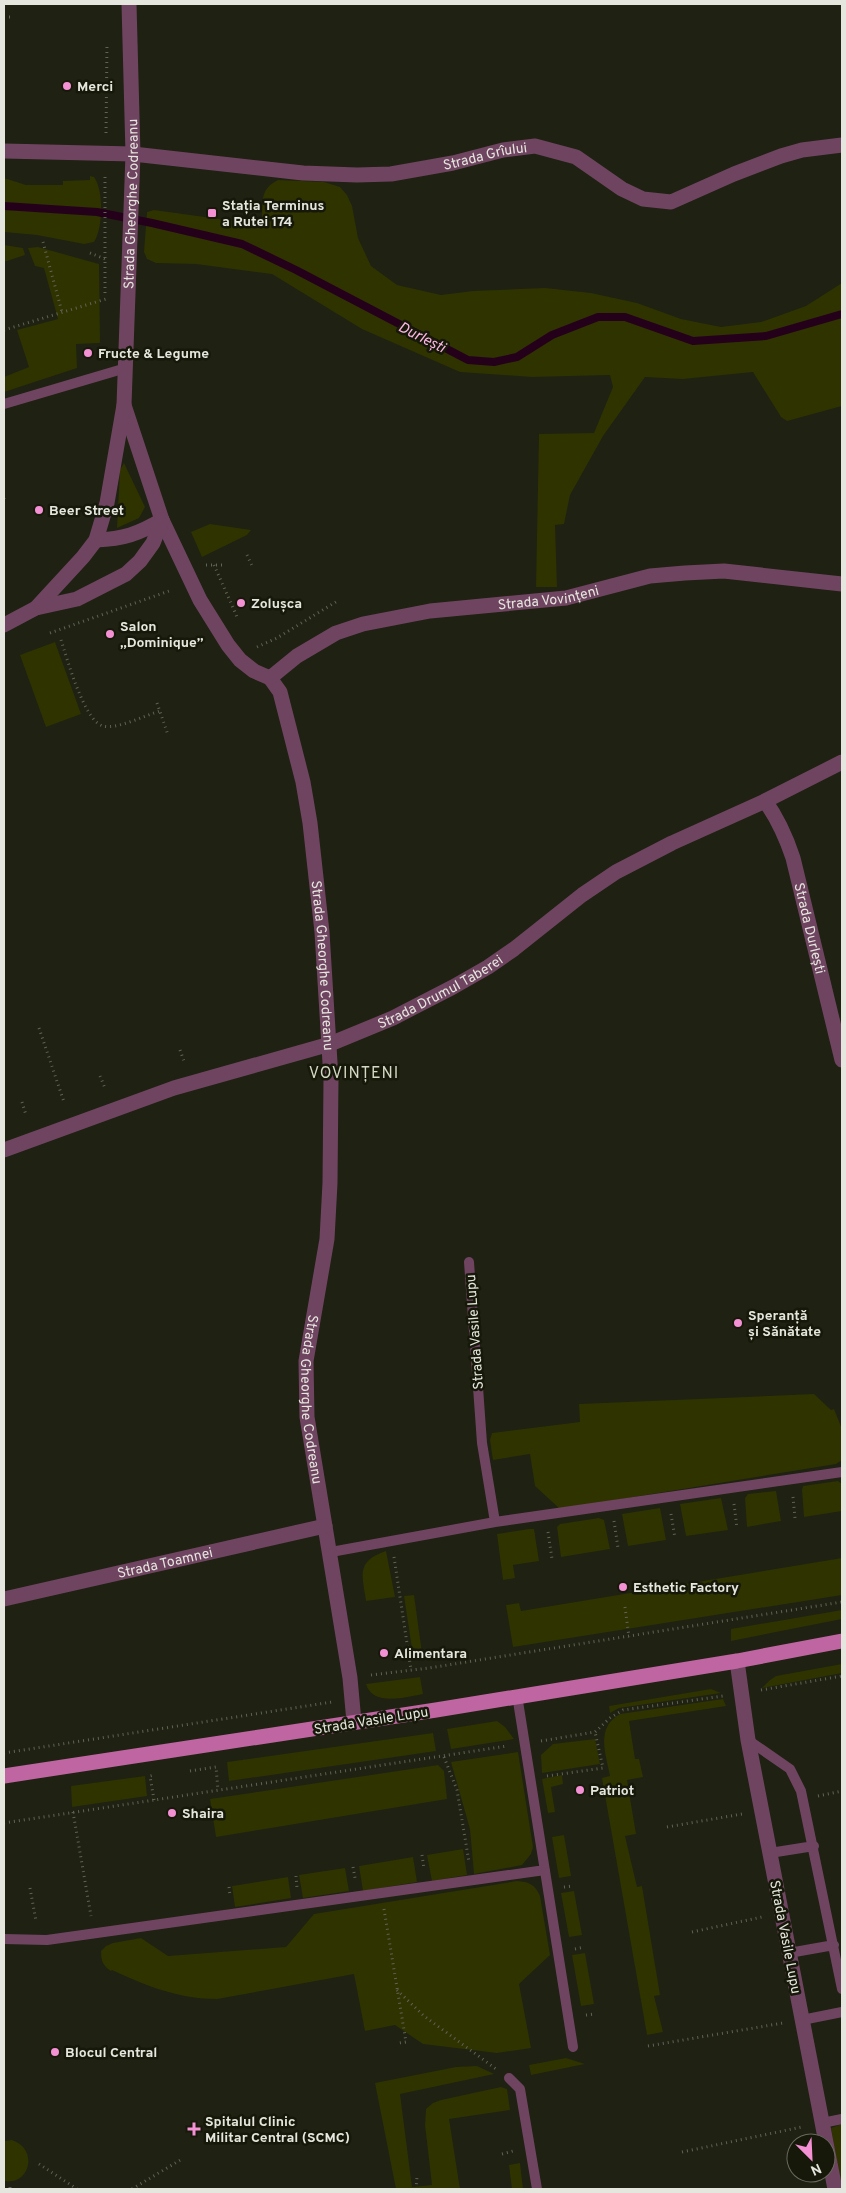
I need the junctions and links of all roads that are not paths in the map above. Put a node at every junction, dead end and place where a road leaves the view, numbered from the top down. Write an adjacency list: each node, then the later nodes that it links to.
1 (129, 4): 4 (street, Strada Gheorghe Codreanu)
2 (842, 146): 4 (street, Strada Grîului)
3 (4, 151): 4 (street, Strada Grîului)
4 (134, 154): 5 (street, Strada Gheorghe Codreanu)
5 (126, 368): 6 (lane); 7 (street, Strada Gheorghe Codreanu)
6 (4, 404)
7 (124, 405): 8 (street); 9 (street)
8 (162, 520): 9 (street); 11 (street); 13 (street)
9 (96, 540): 11 (street)
10 (842, 584): 13 (street, Strada Vovințeni)
11 (36, 608): 12 (street)
12 (4, 625)
13 (270, 678): 16 (street, Strada Gheorghe Codreanu)
14 (842, 762): 15 (street, Strada Drumul Taberei)
15 (765, 802): 16 (street, Strada Drumul Taberei); 17 (street, Strada Durlești)
16 (330, 1044): 18 (street, Strada Drumul Taberei); 22 (street, Strada Gheorghe Codreanu)
17 (842, 1060)
18 (4, 1150)
19 (469, 1262): 21 (lane, Strada Vasile Lupu)
20 (842, 1472): 21 (lane)
21 (495, 1522): 23 (lane)
22 (325, 1526): 23 (street, Strada Gheorghe Codreanu); 24 (street, Strada Toamnei)
23 (331, 1552): 28 (street, Strada Gheorghe Codreanu)
24 (4, 1599)
25 (842, 1641): 26 (main road, Strada Vasile Lupu)
26 (737, 1661): 27 (main road, Strada Vasile Lupu); 29 (street, Strada Vasile Lupu)
27 (517, 1695): 28 (main road, Strada Vasile Lupu); 33 (lane)
28 (354, 1722): 30 (main road, Strada Vasile Lupu)
29 (748, 1740): 31 (lane); 32 (street, Strada Vasile Lupu)
30 (4, 1776)
31 (814, 1846): 32 (lane); 35 (lane)
32 (770, 1853): 36 (street, Strada Vasile Lupu)
33 (545, 1870): 34 (lane); 40 (lane)
34 (4, 1939)
35 (834, 1945): 36 (lane); 37 (lane)
36 (789, 1953): 39 (street, Strada Vasile Lupu)
37 (842, 1989)
38 (842, 2012): 39 (lane)
39 (802, 2020): 43 (street, Strada Vasile Lupu)
40 (573, 2047)
41 (509, 2078): 44 (lane)
42 (842, 2119): 43 (lane)
43 (822, 2123): 45 (street, Strada Vasile Lupu)
44 (537, 2189)
45 (835, 2189)

